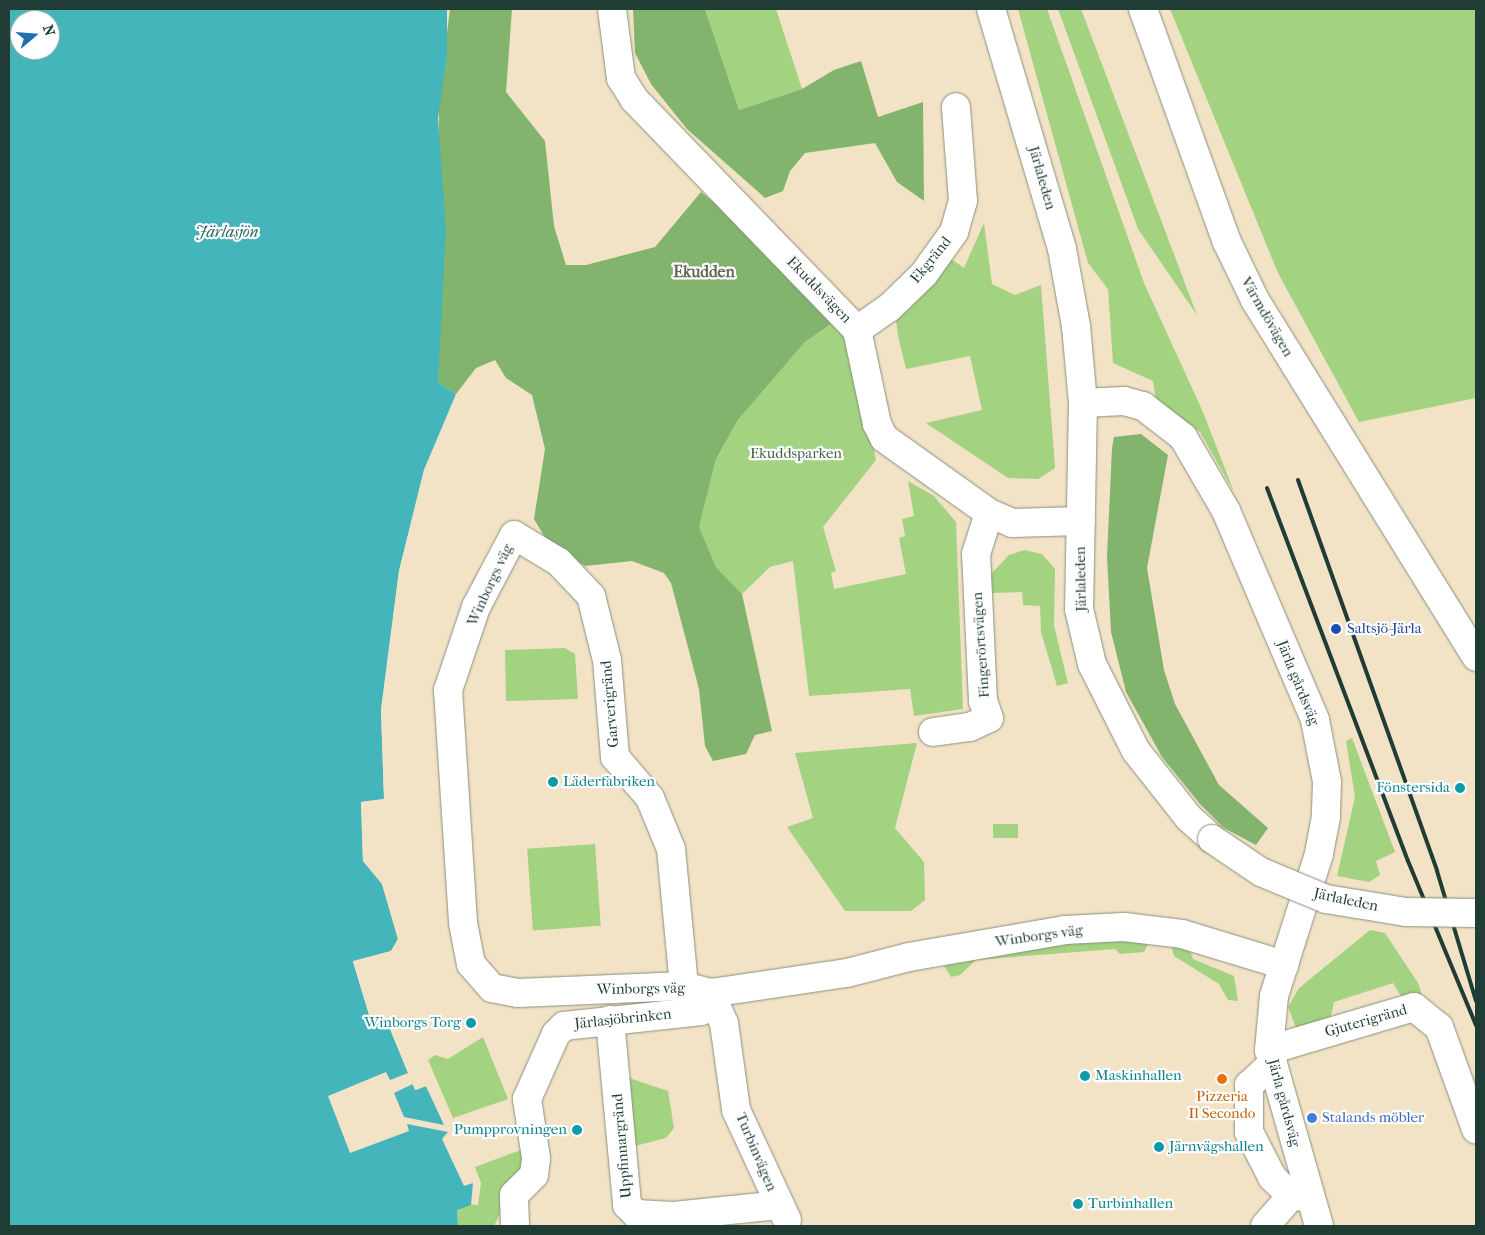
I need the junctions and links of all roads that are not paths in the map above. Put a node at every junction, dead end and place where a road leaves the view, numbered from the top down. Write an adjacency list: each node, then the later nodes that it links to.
1 (612, 9): 5 (street, Ekuddsvägen)
2 (991, 9): 6 (street, Järlaleden)
3 (1143, 9): 10 (street, Värmdövägen)
4 (956, 108): 5 (street, Ekgränd)
5 (858, 330): 7 (street, Ekuddsvägen)
6 (1083, 403): 8 (street, Järlaleden); 17 (street, Järla gårdsväg)
7 (989, 513): 8 (street, Ekuddsvägen); 13 (street, Fingerörtsvägen)
8 (1081, 521): 15 (street, Järlaleden, bridge)
9 (514, 535): 18 (street, Garverigränd); 18 (street, Winborgs väg)
10 (1441, 602): 11 (street, Värmdövägen); 12 (street, Värmdövägen)
11 (1476, 657)
12 (1476, 679)
13 (933, 732)
14 (1476, 913): 15 (street, Järlaleden, bridge)
15 (1441, 914): 16 (street)
16 (1476, 924)
17 (1284, 964): 19 (street, Winborgs väg); 21 (street, Järla gårdsväg)
18 (684, 986): 19 (street, Winborgs väg)
19 (711, 993): 20 (street, Järlasjöbrinken); 24 (street, Turbinvägen)
20 (610, 1020): 24 (street, Uppfinnargränd); 25 (street, Järlasjöbrinken)
21 (1271, 1056): 22 (street, Gjuterigränd); 23 (street, Järla gårdsväg); 23 (street)
22 (1476, 1128)
23 (1300, 1196): 26 (street); 27 (street, Järla gårdsväg)
24 (783, 1213)
25 (515, 1226)
26 (1265, 1226)
27 (1320, 1226)

